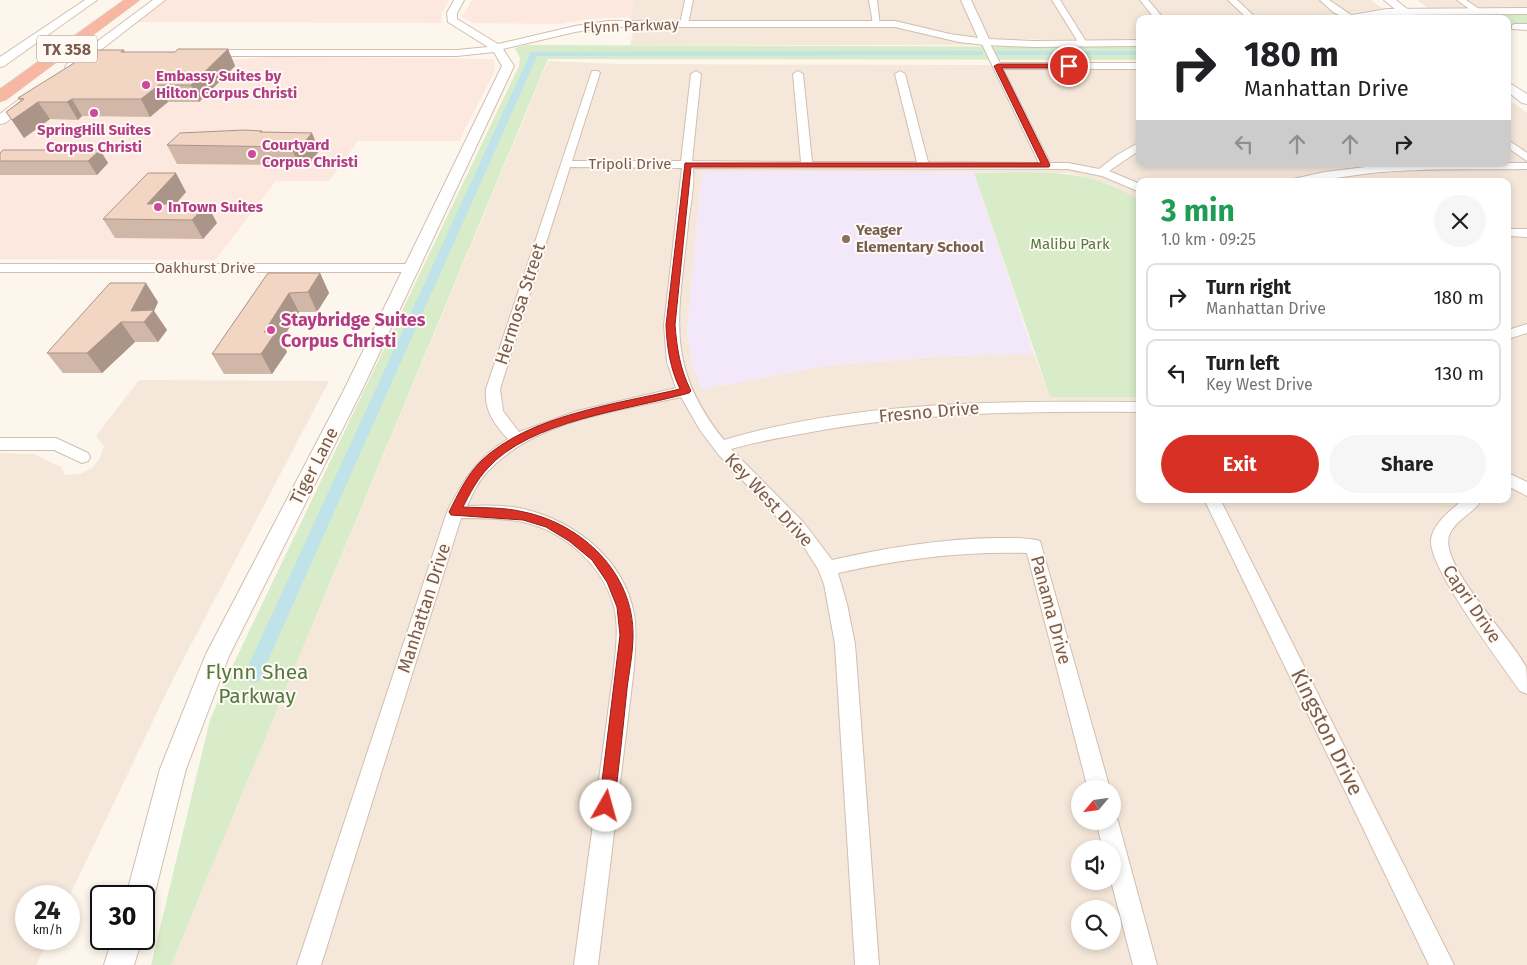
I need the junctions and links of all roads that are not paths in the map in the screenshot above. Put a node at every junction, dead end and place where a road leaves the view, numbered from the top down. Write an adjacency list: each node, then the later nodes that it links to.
1 (92, 0): 33 (main road)
2 (116, 0): 41 (highway, TX 358)
3 (133, 0): 44 (highway, TX 358)
4 (160, 0): 30 (main road)
5 (459, 0): 29 (street)
6 (688, 0): 22 (street)
7 (873, 0): 23 (street)
8 (966, 0): 26 (street)
9 (1056, 0): 27 (street)
10 (1144, 0): 17 (street)
11 (1232, 0): 18 (street)
12 (1324, 0): 19 (street)
13 (1389, 0): 21 (main road)
14 (1461, 0): 15 (street)
15 (1478, 11): 16 (street); 21 (street)
16 (1527, 11)
17 (1157, 15)
18 (1248, 15)
19 (1344, 15)
20 (1364, 15): 21 (street)
21 (1410, 15)
22 (684, 24): 23 (street, Flynn Parkway); 29 (street, Flynn Parkway)
23 (877, 24): 26 (street, Flynn Parkway)
24 (1515, 27): 25 (street)
25 (1527, 27)
26 (985, 42): 27 (street, Flynn Parkway); 34 (street)
27 (1083, 44): 28 (street, Flynn Parkway)
28 (1136, 44)
29 (496, 48): 32 (street, Flynn Parkway); 64 (street, Tiger Lane)
30 (92, 52): 31 (street); 40 (main road)
31 (108, 52)
32 (188, 53)
33 (0, 63)
34 (998, 66): 35 (street); 53 (street)
35 (1136, 66)
36 (595, 73): 50 (street, Hermosa Street)
37 (696, 74): 51 (street, Key West Drive)
38 (798, 74): 52 (street)
39 (900, 74): 54 (street)
40 (62, 75)
41 (0, 83)
42 (1511, 88): 45 (main road)
43 (38, 92): 46 (main road)
44 (0, 97)
45 (1527, 100)
46 (0, 120)
47 (1511, 145): 49 (street)
48 (1136, 148): 58 (street)
49 (1527, 158)
50 (566, 164): 51 (street, Tripoli Drive); 69 (street, Hermosa Street)
51 (687, 165): 52 (street, Tripoli Drive); 67 (street, Key West Drive)
52 (807, 165): 54 (street, Tripoli Drive)
53 (1046, 165): 54 (street, Tripoli Drive); 58 (street, Tripoli Drive)
54 (923, 166)
55 (1511, 166): 56 (street)
56 (1527, 166)
57 (1488, 167): 59 (street)
58 (1102, 172): 60 (street, Tripoli Drive)
59 (1311, 178)
60 (1136, 187)
61 (1511, 233): 62 (street)
62 (1527, 233)
63 (0, 268): 64 (street, Oakhurst Drive)
64 (410, 268): 82 (street, Tiger Lane)
65 (1527, 328): 66 (street)
66 (1511, 333)
67 (686, 391): 69 (street, Manhattan Drive); 71 (street, Key West Drive)
68 (1136, 407): 71 (street, Fresno Drive)
69 (517, 439): 77 (street, Manhattan Drive)
70 (0, 444): 72 (street)
71 (721, 447): 78 (street, Key West Drive)
72 (82, 457)
73 (1511, 481): 74 (street)
74 (1527, 490)
75 (1214, 503): 89 (street, Kingston Drive)
76 (1470, 503): 79 (street, Capri Drive)
77 (455, 512): 85 (street, Manhattan Drive); 86 (street)
78 (827, 568): 80 (street, Panama Drive); 87 (street, Key West Drive)
79 (1527, 685)
80 (1096, 780)
81 (1109, 830): 88 (street)
82 (143, 885)
83 (124, 950): 84 (street)
84 (119, 965)
85 (309, 965)
86 (586, 965)
87 (867, 965)
88 (1145, 965)
89 (1442, 965)

